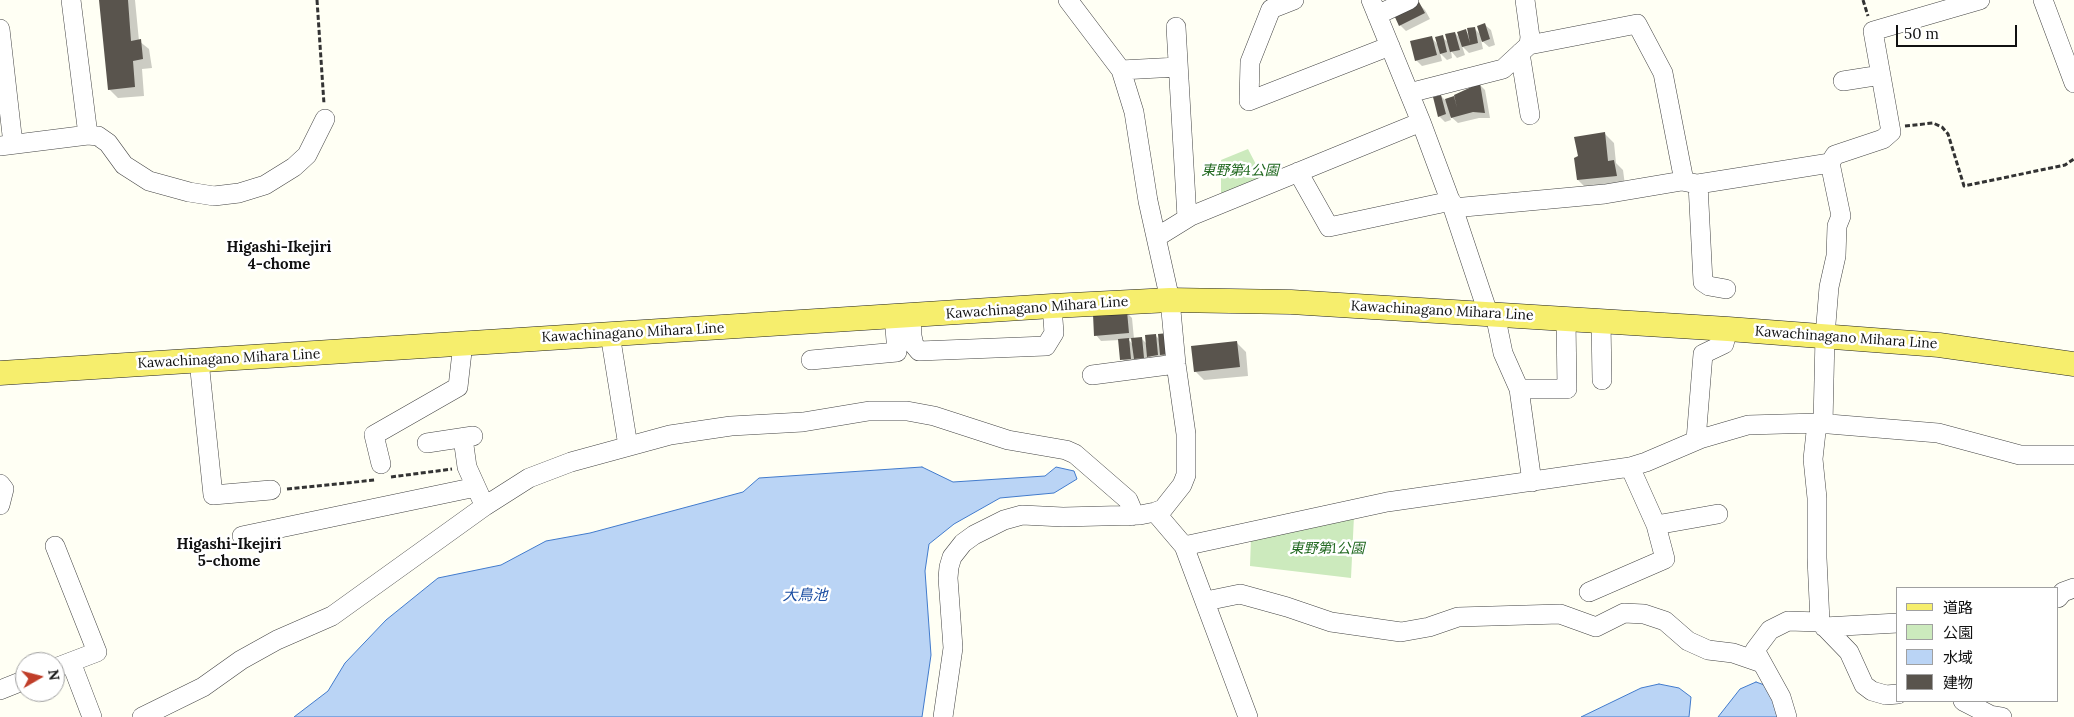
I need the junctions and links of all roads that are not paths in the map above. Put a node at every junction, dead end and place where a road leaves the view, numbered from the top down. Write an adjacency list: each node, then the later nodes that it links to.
1 (72, 0): 22 (street)
2 (1068, 0): 14 (street)
3 (1409, 0): 8 (street)
4 (1525, 0): 12 (street)
5 (1980, 0): 15 (street)
6 (2043, 0): 17 (street)
7 (1289, 1): 11 (street)
8 (1374, 7): 11 (street)
9 (1176, 27): 13 (street)
10 (0, 28): 23 (street)
11 (1390, 46): 18 (street)
12 (1524, 49): 18 (street); 19 (street); 26 (street)
13 (1178, 67): 14 (street); 28 (street)
14 (1121, 70): 29 (street)
15 (1881, 75): 16 (street); 24 (street)
16 (1842, 81)
17 (2074, 83)
18 (1409, 93): 21 (street)
19 (1530, 114)
20 (325, 119): 22 (street)
21 (1421, 122): 25 (street); 27 (street)
22 (88, 135): 23 (street)
23 (7, 145)
24 (1830, 163): 26 (street); 39 (street)
25 (1298, 172): 27 (street); 28 (street)
26 (1691, 183): 27 (street); 30 (street)
27 (1452, 205): 33 (street)
28 (1187, 218): 29 (street)
29 (1157, 237): 31 (street)
30 (1726, 289)
31 (1170, 300): 32 (main road, Kawachinagano Mihara Line); 33 (main road, Kawachinagano Mihara Line); 43 (street)
32 (1052, 306): 34 (main road, Kawachinagano Mihara Line); 34 (street)
33 (1492, 314): 35 (main road, Kawachinagano Mihara Line); 48 (street)
34 (903, 316): 38 (main road, Kawachinagano Mihara Line); 41 (street)
35 (1566, 318): 36 (main road, Kawachinagano Mihara Line); 48 (street)
36 (1601, 321): 37 (main road, Kawachinagano Mihara Line); 47 (street)
37 (1728, 329): 39 (main road, Kawachinagano Mihara Line); 50 (street)
38 (610, 334): 40 (main road, Kawachinagano Mihara Line); 52 (street)
39 (1825, 336): 44 (main road, Kawachinagano Mihara Line); 49 (street)
40 (463, 343): 42 (main road, Kawachinagano Mihara Line); 55 (street)
41 (811, 360)
42 (199, 361): 45 (main road, Kawachinagano Mihara Line); 59 (street)
43 (1176, 364): 46 (street); 62 (street)
44 (2074, 364)
45 (0, 373)
46 (1092, 375)
47 (1602, 380)
48 (1518, 389): 56 (street)
49 (1820, 423): 50 (street); 53 (street); 73 (street)
50 (1696, 440): 54 (street)
51 (427, 444): 58 (street)
52 (628, 446): 61 (street); 64 (street)
53 (2074, 456)
54 (1630, 466): 56 (street); 65 (street)
55 (383, 473)
56 (1532, 482): 68 (street)
57 (0, 484): 60 (street)
58 (476, 486): 61 (street); 66 (street)
59 (271, 490)
60 (0, 505)
61 (485, 506): 83 (street)
62 (1154, 512): 64 (street); 68 (street)
63 (1718, 514): 65 (street)
64 (1132, 516): 84 (street)
65 (1656, 525): 70 (street)
66 (242, 536)
67 (56, 546): 76 (street)
68 (1184, 546): 72 (street)
69 (2074, 588): 71 (street)
70 (1589, 592)
71 (2059, 597)
72 (1206, 601): 75 (street); 85 (street)
73 (1822, 624): 74 (street); 75 (street); 80 (street)
74 (1896, 624)
75 (1762, 663): 86 (street)
76 (65, 664)
77 (65, 669): 82 (street)
78 (15, 684): 79 (street)
79 (0, 690)
80 (1896, 694)
81 (1965, 702): 87 (street)
82 (92, 717)
83 (142, 717)
84 (944, 717)
85 (1248, 717)
86 (1787, 717)
87 (2002, 717)

